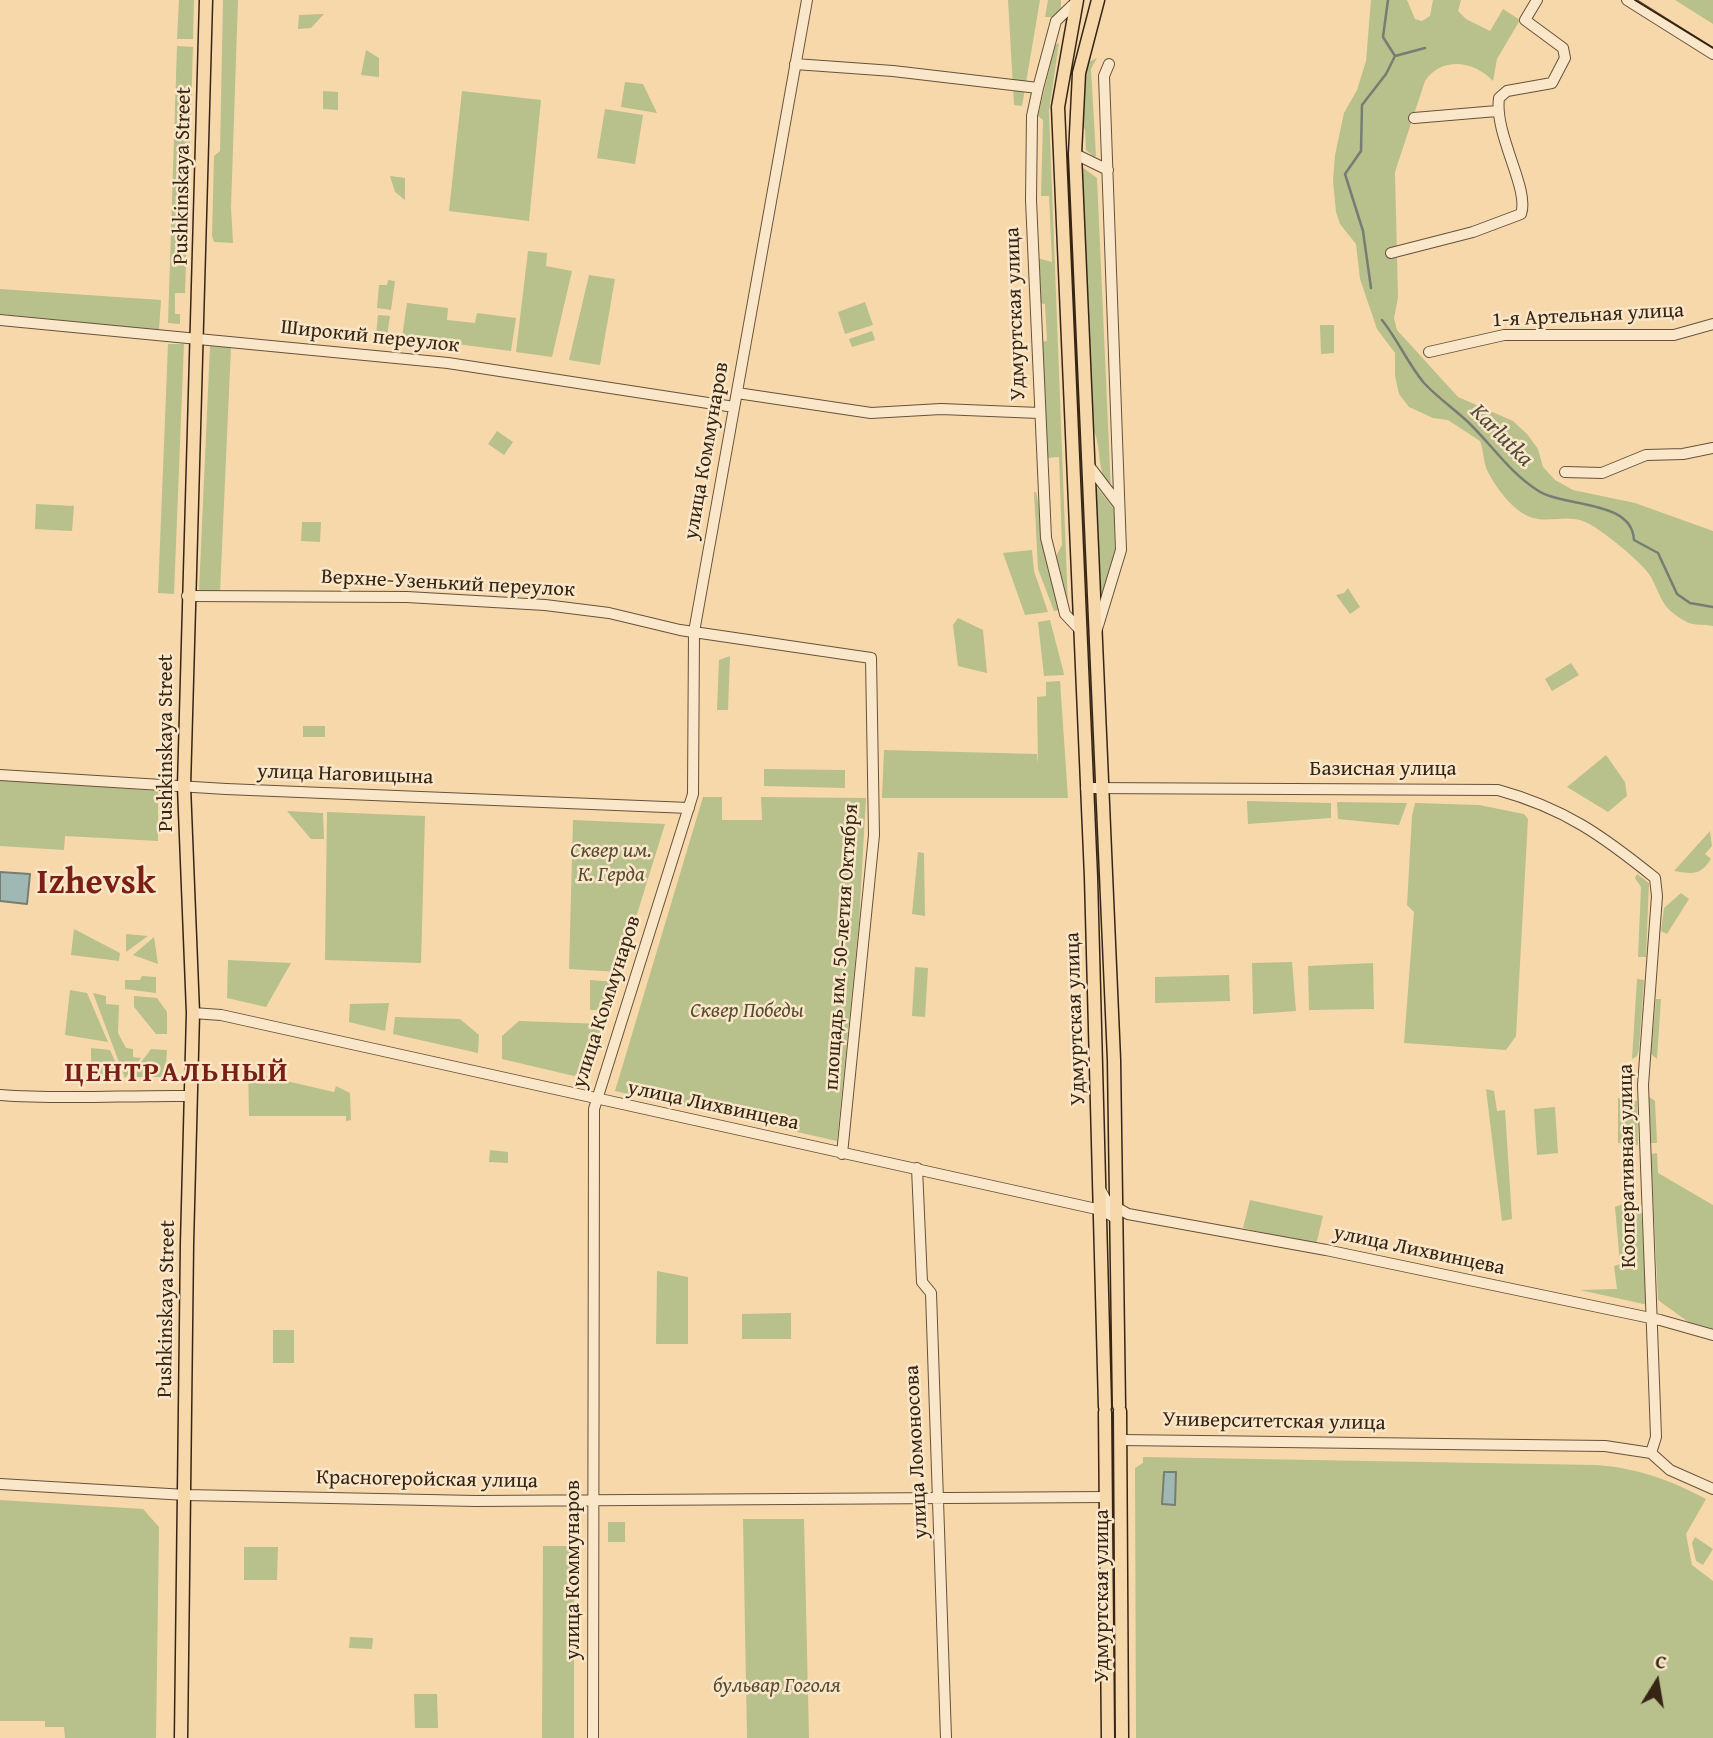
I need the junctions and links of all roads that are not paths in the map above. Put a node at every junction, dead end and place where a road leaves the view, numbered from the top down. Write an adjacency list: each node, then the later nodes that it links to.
1 (206, 0): 18 (main road, Pushkinskaya Street)
2 (807, 0): 8 (street, улица Коммунаров)
3 (1077, 0): 10 (street, Удмуртская улица); 28 (main road, Удмуртская улица)
4 (1098, 0): 13 (main road, Удмуртская улица)
5 (1537, 0): 11 (street)
6 (1626, 0): 7 (street)
7 (1713, 54)
8 (795, 64): 10 (street); 20 (street, улица Коммунаров)
9 (1109, 64): 14 (street, Удмуртская улица)
10 (1038, 88): 22 (street, Удмуртская улица)
11 (1497, 111): 12 (street); 15 (street)
12 (1414, 118)
13 (1075, 154): 14 (street); 24 (main road, Удмуртская улица)
14 (1108, 170): 26 (street, Удмуртская улица)
15 (1391, 253)
16 (0, 320): 18 (street, Широкий переулок)
17 (1711, 325): 19 (street, 1-я Артельная улица)
18 (198, 339): 21 (street, Широкий переулок); 27 (main road, Pushkinskaya Street)
19 (1429, 352)
20 (737, 393): 21 (street, улица Коммунаров); 22 (street)
21 (734, 407): 29 (street, улица Коммунаров)
22 (1039, 413): 28 (street, Удмуртская улица)
23 (1713, 448): 25 (street)
24 (1090, 467): 26 (street); 30 (main road, Удмуртская улица)
25 (1565, 472)
26 (1120, 506): 30 (street, Удмуртская улица)
27 (187, 596): 29 (street, Верхне-Узенький переулок); 35 (main road, Pushkinskaya Street)
28 (1080, 630): 33 (main road, Удмуртская улица)
29 (694, 632): 31 (street, Верхне-Узенький переулок); 38 (street, улица Коммунаров)
30 (1096, 633): 32 (main road, Удмуртская улица)
31 (871, 658): 48 (street, площадь им. 50-летия Октября)
32 (1098, 670): 33 (main road); 36 (main road, Удмуртская улица)
33 (1082, 671): 37 (main road, Удмуртская улица)
34 (0, 775): 35 (street, улица Наговицына)
35 (184, 786): 38 (street, улица Наговицына); 42 (main road, Pushkinskaya Street)
36 (1104, 787): 37 (street, Базисная улица); 40 (main road, Удмуртская улица); 41 (street, Базисная улица)
37 (1086, 788): 39 (main road, Удмуртская улица)
38 (689, 808): 47 (street, улица Коммунаров)
39 (1091, 877): 40 (main road); 44 (main road, Удмуртская улица)
40 (1108, 877): 43 (main road, Удмуртская улица)
41 (1656, 878): 55 (street, Кооперативная улица)
42 (193, 1013): 46 (main road, Pushkinskaya Street); 47 (street, улица Лихвинцева)
43 (1114, 1060): 44 (main road); 52 (main road, Удмуртская улица)
44 (1097, 1061): 50 (main road, Удмуртская улица)
45 (0, 1095): 46 (street)
46 (190, 1096): 61 (main road, Pushkinskaya Street)
47 (596, 1100): 48 (street, улица Лихвинцева); 64 (street, улица Коммунаров)
48 (842, 1154): 49 (street, улица Лихвинцева)
49 (917, 1168): 51 (street, улица Лихвинцева); 63 (street, улица Ломоносова)
50 (1101, 1191): 51 (main road, Удмуртская улица); 52 (street)
51 (1101, 1210): 52 (street, улица Лихвинцева); 53 (main road, Удмуртская улица)
52 (1116, 1213): 54 (main road, Удмуртская улица); 55 (street, улица Лихвинцева)
53 (1103, 1289): 54 (main road); 62 (main road, Удмуртская улица)
54 (1118, 1289): 57 (main road, Удмуртская улица)
55 (1651, 1319): 56 (street, улица Лихвинцева); 58 (street, Кооперативная улица)
56 (1713, 1335)
57 (1120, 1440): 58 (street, Университетская улица); 66 (main road, Удмуртская улица)
58 (1651, 1453): 60 (street)
59 (0, 1484): 61 (street, Красногеройская улица)
60 (1713, 1489)
61 (186, 1495): 64 (street, Красногеройская улица); 67 (main road, Pushkinskaya Street)
62 (1106, 1497): 63 (street, Красногеройская улица); 65 (main road, Удмуртская улица)
63 (939, 1498): 64 (street, Красногеройская улица); 69 (street, улица Ломоносова)
64 (593, 1501): 68 (street, улица Коммунаров)
65 (1108, 1737): 66 (main road)
66 (1122, 1737)
67 (181, 1738)
68 (593, 1738)
69 (946, 1738)

